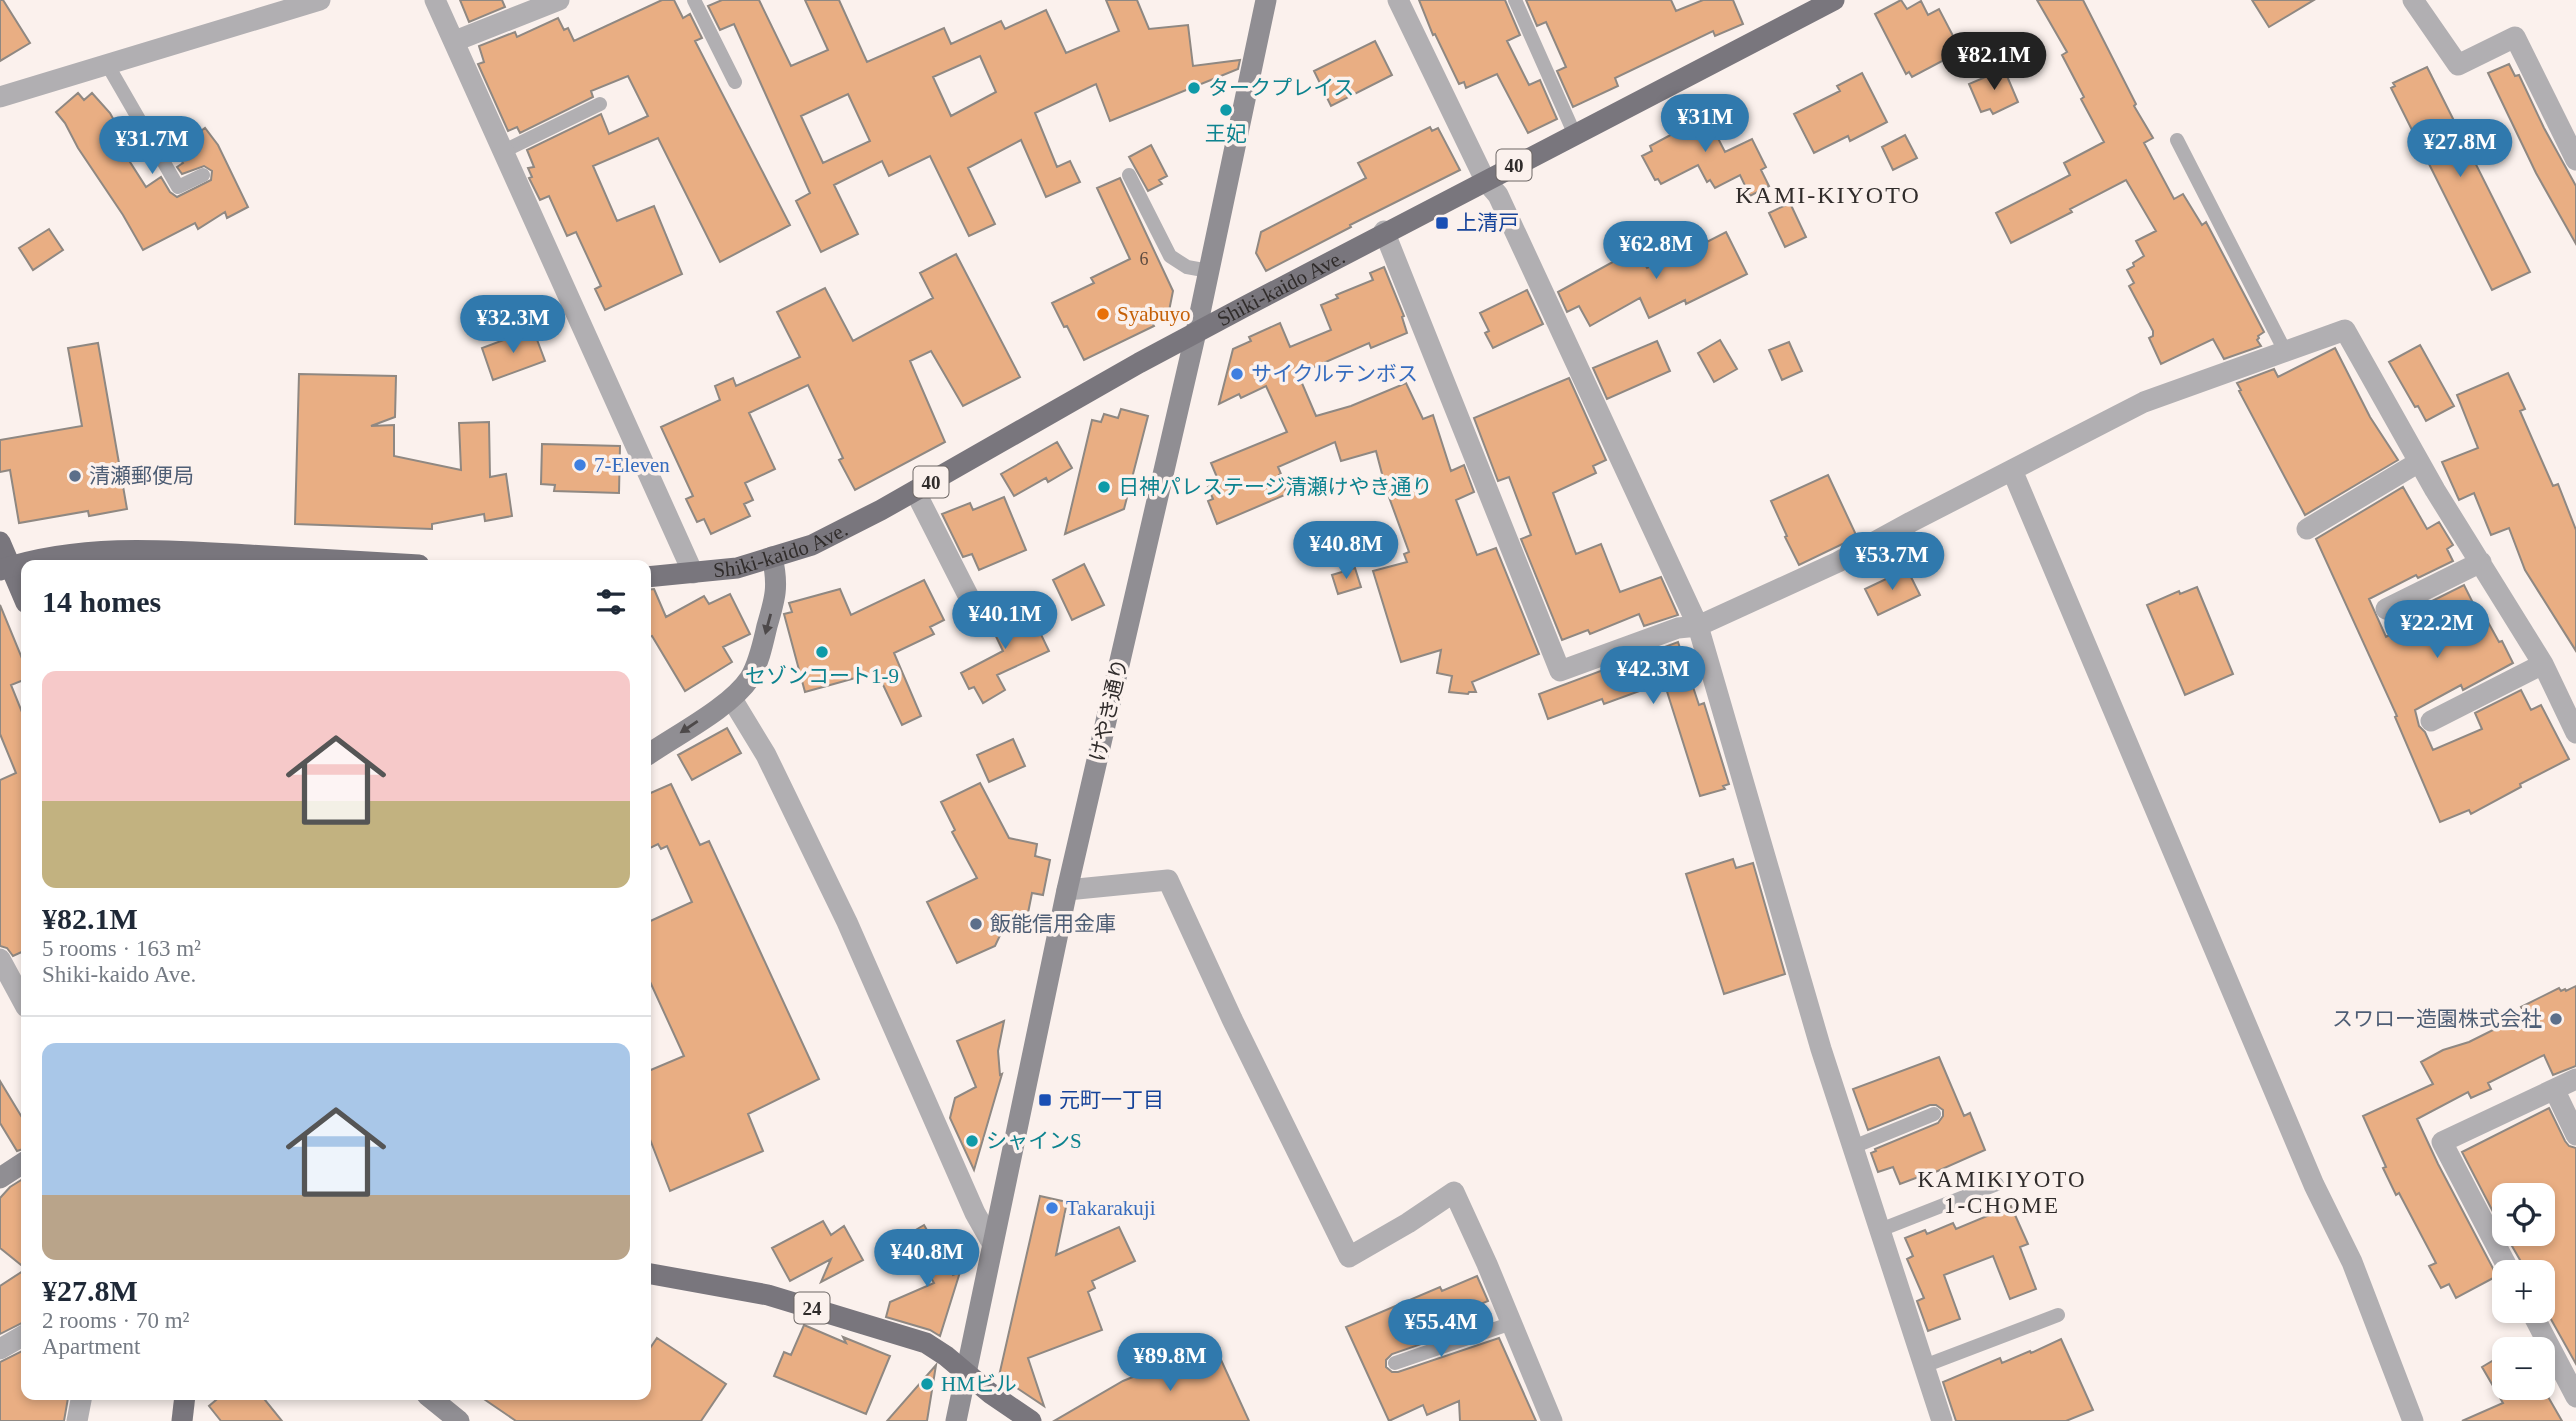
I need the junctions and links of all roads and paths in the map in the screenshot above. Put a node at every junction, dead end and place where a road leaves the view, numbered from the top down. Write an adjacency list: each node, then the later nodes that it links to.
1 (320, 0): 11 (street)
2 (435, 0): 10 (street)
3 (559, 0): 10 (street)
4 (694, 0): 12 (lane)
5 (1266, 0): 23 (street, けやき通り)
6 (1398, 0): 21 (street)
7 (1515, 0): 15 (lane)
8 (1834, 0): 15 (main road, Shiki-kaido Ave. / 40)
9 (2413, 0): 18 (street)
10 (455, 41): 17 (street)
11 (107, 64): 13 (street); 19 (lane)
12 (735, 82)
13 (0, 97)
14 (600, 104): 17 (lane)
15 (1575, 135): 21 (main road, Shiki-kaido Ave. / 40)
16 (2177, 139): 25 (lane)
17 (502, 152): 36 (street)
18 (2576, 160)
19 (203, 175)
20 (1129, 175): 23 (lane)
21 (1485, 180): 22 (main road, Shiki-kaido Ave. / 40); 41 (street)
22 (1384, 232): 24 (main road, Shiki-kaido Ave. / 40); 41 (street)
23 (1209, 271): 24 (street, けやき通り)
24 (1196, 332): 28 (main road, Shiki-kaido Ave. / 40); 47 (street, けやき通り)
25 (2285, 351): 26 (street); 27 (street)
26 (2419, 462): 29 (street); 34 (street)
27 (2012, 470): 41 (street); 81 (street)
28 (915, 491): 31 (main road, Shiki-kaido Ave. / 40); 40 (street)
29 (2307, 529)
30 (0, 542): 35 (main road)
31 (772, 557): 36 (main road, Shiki-kaido Ave. / 40); 43 (street, one-way to 43)
32 (54, 560): 33 (main road)
33 (244, 560)
34 (2481, 562): 39 (street); 42 (street)
35 (6, 568): 38 (main road)
36 (693, 573): 37 (main road, Shiki-kaido Ave. / 40)
37 (651, 577)
38 (21, 594)
39 (2386, 609)
40 (977, 613)
41 (1698, 626): 54 (street)
42 (2543, 664): 44 (street); 45 (street)
43 (732, 699): 46 (street, one-way to 46); 59 (street)
44 (2431, 721)
45 (2576, 733)
46 (651, 753)
47 (1067, 890): 59 (street, けやき通り); 63 (street)
48 (0, 959): 49 (street)
49 (21, 998)
50 (2576, 1080): 51 (street)
51 (2555, 1091): 53 (street); 60 (street)
52 (1934, 1114): 54 (lane)
53 (2576, 1135)
54 (1853, 1147): 58 (street)
55 (21, 1164): 56 (street)
56 (0, 1178)
57 (1997, 1184): 58 (lane)
58 (1880, 1230): 68 (street)
59 (992, 1243): 69 (street, けやき通り)
60 (2504, 1260)
61 (651, 1274): 69 (main road, 24)
62 (2058, 1315): 68 (lane)
63 (1512, 1322): 67 (lane); 79 (street)
64 (2537, 1323): 70 (street)
65 (21, 1337): 66 (street)
66 (0, 1349)
67 (1395, 1363)
68 (1924, 1366): 80 (street)
69 (967, 1374): 77 (street, けやき通り); 78 (main road, 24)
70 (2576, 1397)
71 (81, 1400): 74 (street)
72 (184, 1400): 75 (main road)
73 (433, 1400): 76 (street)
74 (77, 1421)
75 (182, 1421)
76 (459, 1421)
77 (956, 1421)
78 (1031, 1421)
79 (1552, 1421)
80 (1942, 1421)
81 (2413, 1421)

